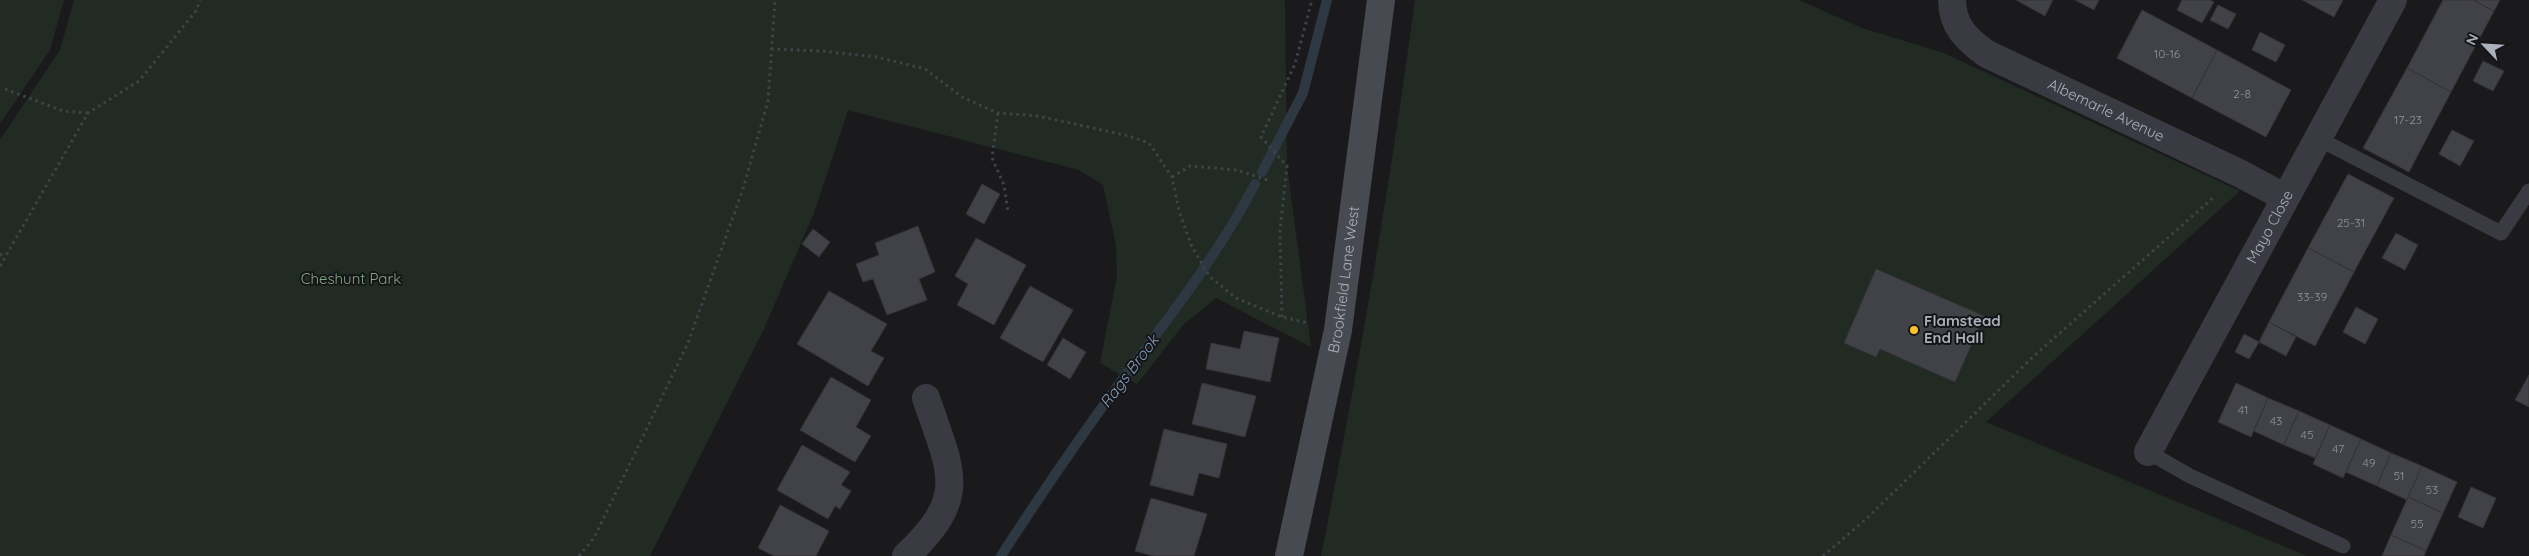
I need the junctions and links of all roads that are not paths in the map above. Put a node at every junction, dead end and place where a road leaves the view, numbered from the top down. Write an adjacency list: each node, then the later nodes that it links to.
1 (1381, 0): 11 (main road, Brookfield Lane West)
2 (1952, 0): 6 (street, Albemarle Avenue)
3 (2393, 0): 4 (street, Mayo Close)
4 (2317, 138): 5 (lane); 6 (street, Mayo Close)
5 (2529, 191)
6 (2284, 197): 8 (street, Mayo Close)
7 (926, 398): 10 (street)
8 (2148, 452): 9 (lane)
9 (2343, 546)
10 (906, 556)
11 (1289, 556)

